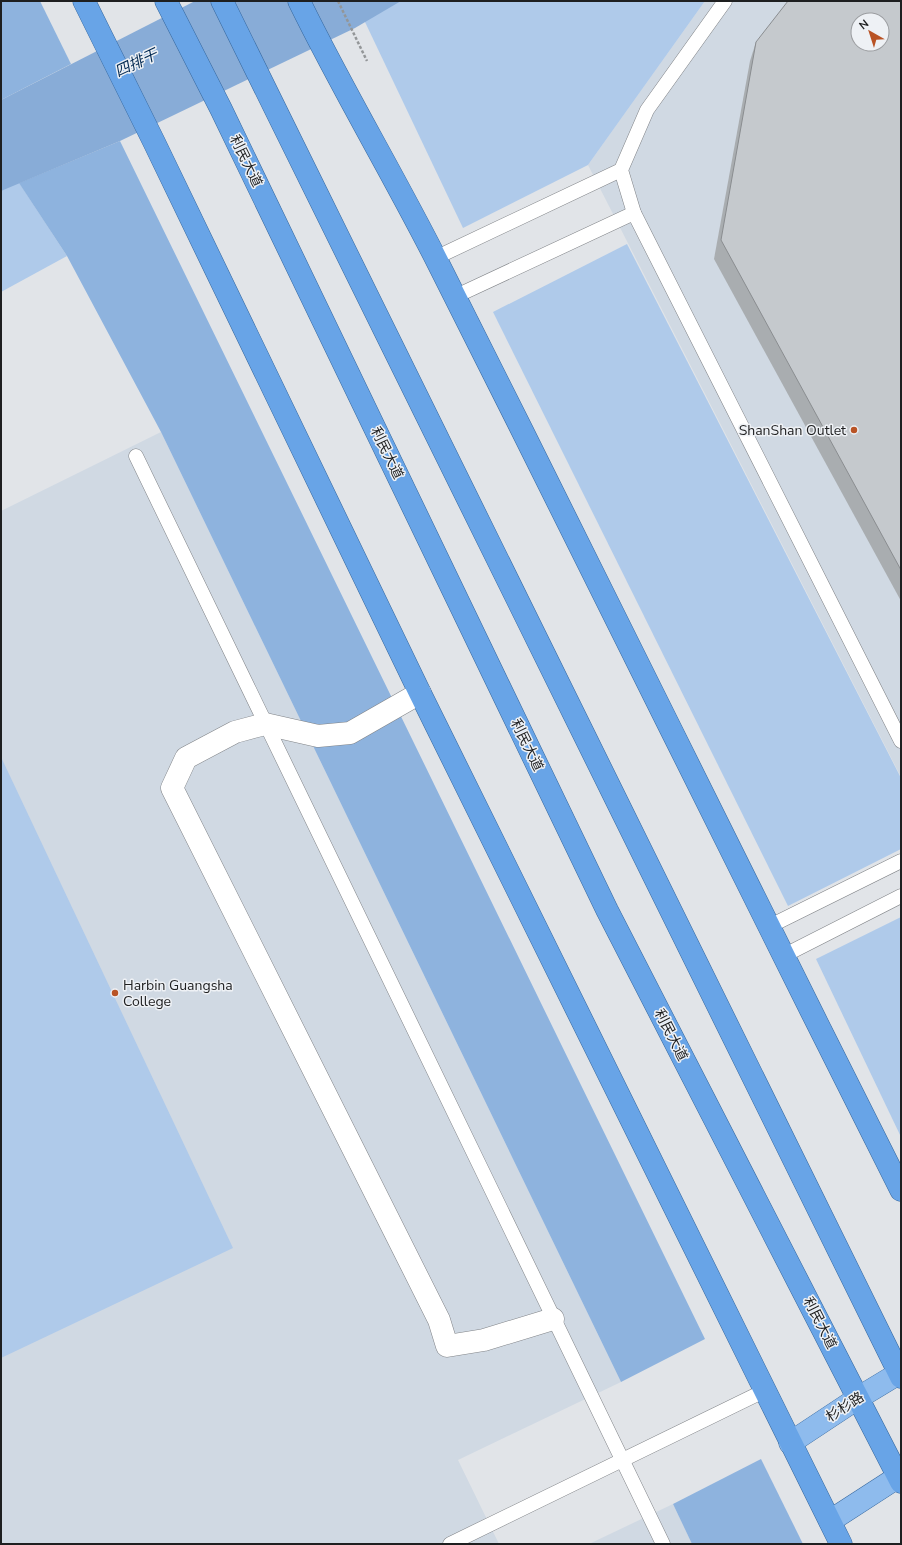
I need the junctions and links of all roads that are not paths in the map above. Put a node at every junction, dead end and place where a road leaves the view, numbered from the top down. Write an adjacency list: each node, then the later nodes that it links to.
1 (166, 1): 22 (highway, 利民大道)
2 (222, 1): 20 (highway)
3 (299, 1): 8 (highway)
4 (725, 1): 6 (lane)
5 (86, 6): 11 (highway)
6 (621, 170): 7 (lane); 8 (lane)
7 (634, 213): 9 (lane); 13 (lane)
8 (435, 258): 9 (highway)
9 (454, 297): 16 (highway)
10 (136, 456): 12 (lane)
11 (420, 693): 12 (street); 21 (highway)
12 (266, 724): 19 (lane); 19 (street)
13 (901, 741)
14 (901, 861): 16 (lane)
15 (901, 896): 17 (lane)
16 (768, 926): 17 (highway)
17 (783, 956): 18 (highway)
18 (901, 1190)
19 (554, 1319): 24 (lane)
20 (900, 1374): 22 (main road, 杉杉路)
21 (764, 1391): 23 (highway); 24 (lane)
22 (858, 1398): 23 (main road, 杉杉路); 25 (highway, 利民大道)
23 (790, 1443): 26 (highway)
24 (622, 1460): 27 (lane); 28 (lane)
25 (900, 1478): 26 (main road)
26 (830, 1521): 29 (highway)
27 (450, 1544)
28 (663, 1544)
29 (841, 1544)

